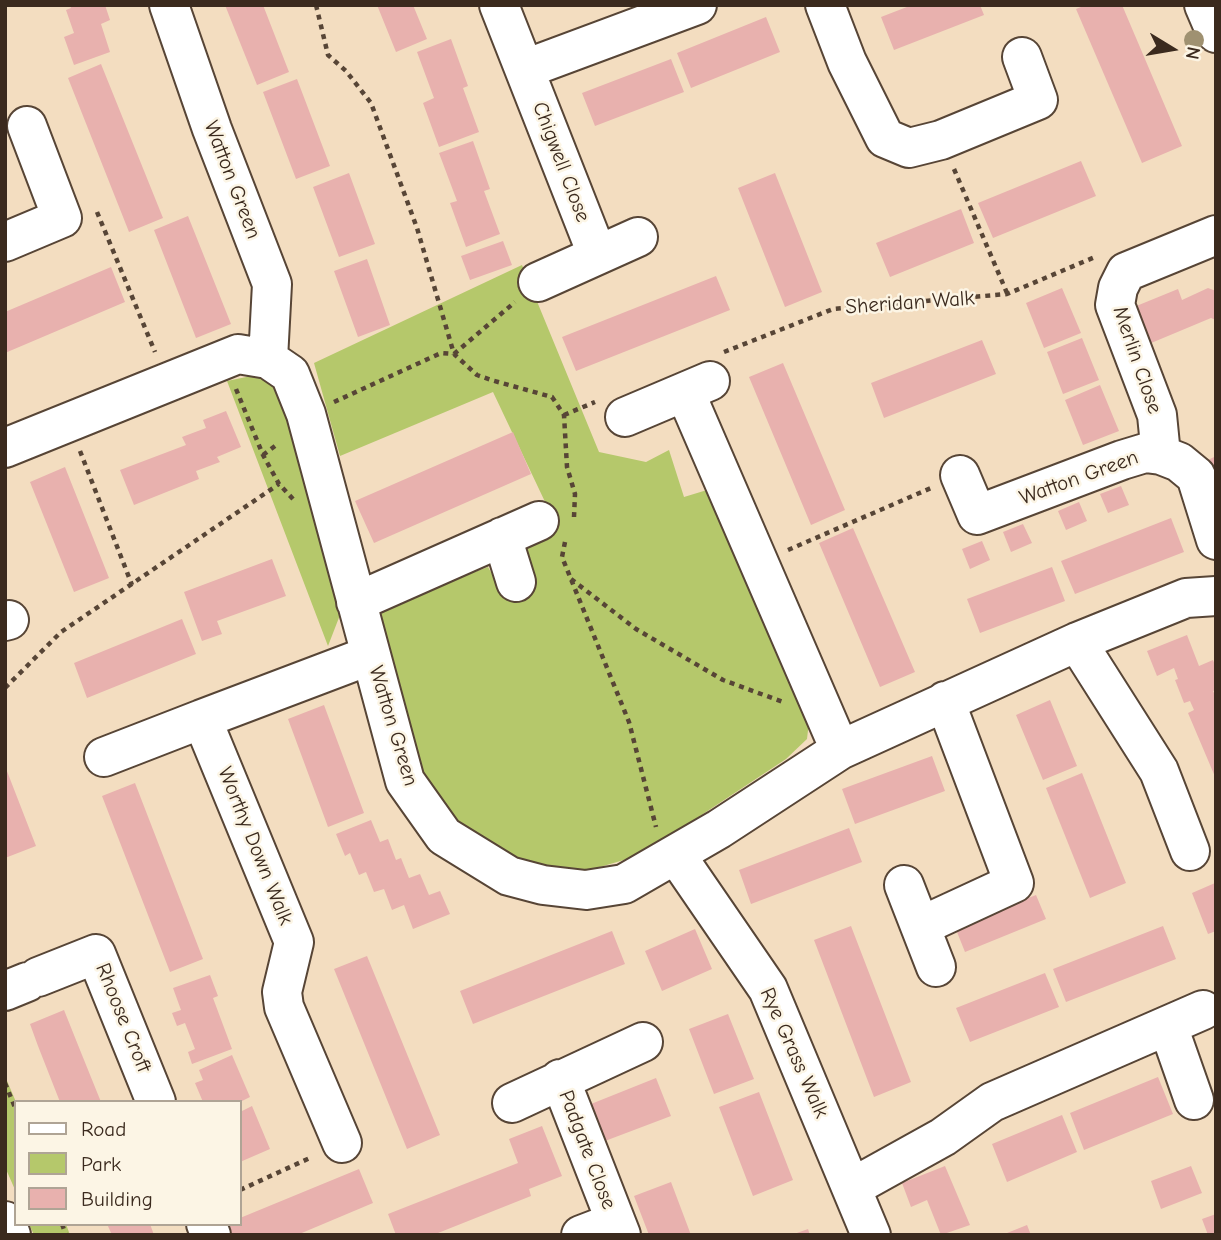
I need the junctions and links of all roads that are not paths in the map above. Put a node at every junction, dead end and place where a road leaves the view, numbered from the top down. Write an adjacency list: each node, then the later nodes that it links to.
1 (169, 5): 15 (street, Watton Green)
2 (499, 5): 8 (street, Chigwell Close)
3 (697, 5): 8 (street)
4 (825, 5): 7 (street)
5 (1204, 5): 6 (street)
6 (1216, 33)
7 (1021, 57)
8 (525, 69): 13 (street, Chigwell Close)
9 (27, 126): 11 (street)
10 (638, 237): 13 (street)
11 (5, 242)
12 (1213, 244): 18 (street, Merlin Close)
13 (597, 254): 14 (street)
14 (538, 282)
15 (268, 359): 17 (street); 25 (street, Watton Green)
16 (614, 408): 30 (street)
17 (5, 449)
18 (1161, 455): 19 (street, Watton Green); 22 (street, Watton Green)
19 (960, 475)
20 (558, 529): 21 (street)
21 (502, 537): 23 (street); 25 (street)
22 (1216, 540)
23 (516, 582)
24 (1216, 596): 26 (street, Watton Green)
25 (356, 602): 27 (street, Watton Green)
26 (1077, 642): 28 (street, Watton Green); 32 (street)
27 (371, 655): 29 (street); 33 (street, Watton Green)
28 (945, 701): 30 (street, Watton Green); 35 (street)
29 (202, 719): 31 (street); 45 (street, Worthy Down Walk)
30 (833, 734): 33 (street, Watton Green)
31 (104, 757)
32 (1190, 851)
33 (676, 855): 46 (street, Rye Grass Walk)
34 (904, 886): 35 (street)
35 (921, 926): 36 (street)
36 (936, 967)
37 (24, 983): 42 (street, Rhoose Croft)
38 (1203, 1010): 39 (street)
39 (1168, 1026): 43 (street); 46 (street)
40 (643, 1042): 41 (street, Padgate Close)
41 (560, 1079): 44 (street, Padgate Close); 48 (street, Padgate Close)
42 (155, 1100)
43 (1194, 1100)
44 (512, 1103)
45 (342, 1143)
46 (853, 1187): 50 (street, Rye Grass Walk)
47 (5, 1221): 49 (street)
48 (605, 1230)
49 (11, 1235)
50 (871, 1235)

